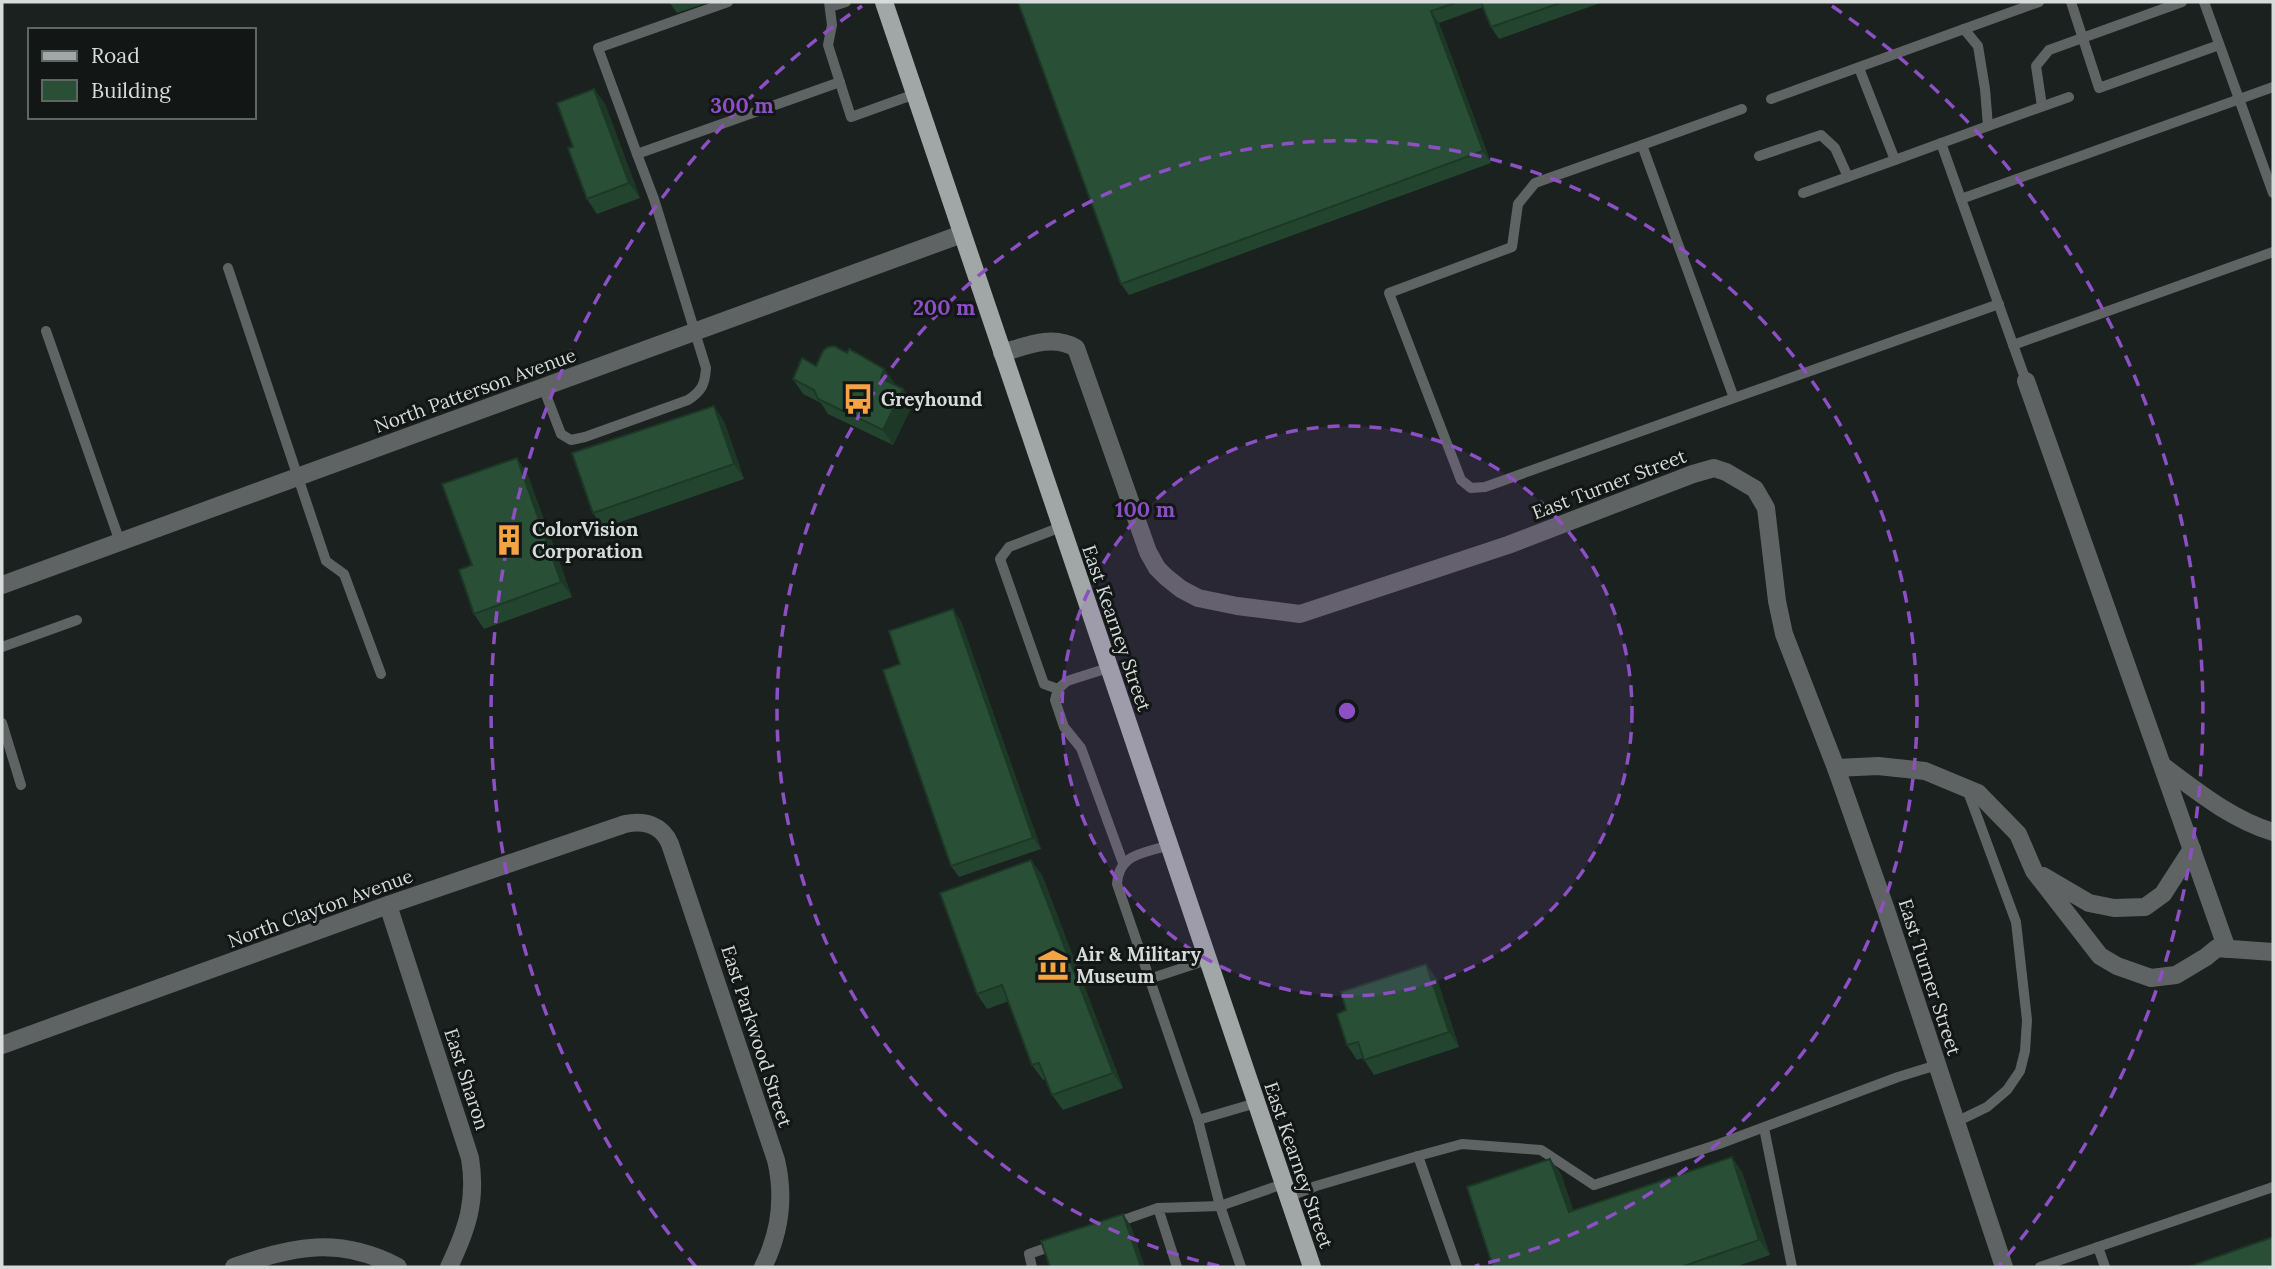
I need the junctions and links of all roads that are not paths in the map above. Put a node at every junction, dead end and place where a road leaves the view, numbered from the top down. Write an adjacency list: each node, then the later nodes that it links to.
1 (728, 2): 24 (lane)
2 (846, 2): 8 (lane)
3 (884, 2): 15 (main road, East Kearney Street)
4 (2039, 2): 9 (lane)
5 (2071, 2): 10 (lane)
6 (2182, 2): 10 (lane)
7 (2204, 2): 11 (lane)
8 (829, 4): 13 (lane)
9 (1964, 29): 12 (lane); 21 (lane)
10 (2082, 39): 11 (lane); 19 (lane)
11 (2219, 45): 18 (lane)
12 (1859, 68): 17 (lane); 26 (lane)
13 (840, 82): 15 (lane); 24 (lane)
14 (2273, 86): 18 (lane)
15 (915, 94): 31 (main road, East Kearney Street)
16 (2069, 97): 19 (lane)
17 (1770, 99)
18 (2239, 99): 29 (lane); 30 (lane)
19 (2042, 106): 21 (lane)
20 (1742, 109): 23 (lane)
21 (1988, 126): 22 (lane)
22 (1941, 143): 26 (lane); 30 (lane)
23 (1642, 145): 41 (lane); 41 (lane)
24 (637, 154): 36 (lane)
25 (1759, 156): 27 (lane)
26 (1895, 160): 27 (lane)
27 (1848, 177): 28 (lane)
28 (1802, 193)
29 (2273, 193)
30 (1961, 199): 34 (lane)
31 (962, 234): 36 (street, North Patterson Avenue); 38 (main road, East Kearney Street)
32 (2273, 252): 37 (lane)
33 (228, 268): 42 (lane)
34 (1998, 304): 37 (lane); 41 (lane)
35 (46, 331): 44 (lane)
36 (694, 332): 40 (street, North Patterson Avenue); 40 (lane)
37 (2013, 345): 39 (lane)
38 (1002, 353): 43 (main road, East Kearney Street); 53 (street, East Turner Street)
39 (2026, 381): 52 (street)
40 (543, 387): 42 (street, North Patterson Avenue)
41 (1734, 398)
42 (298, 477): 44 (street, North Patterson Avenue); 49 (lane)
43 (1061, 527): 48 (main road, East Kearney Street); 50 (lane)
44 (120, 542): 45 (street, North Patterson Avenue)
45 (2, 585)
46 (78, 620): 47 (lane)
47 (2, 647)
48 (1108, 668): 50 (lane); 58 (main road, East Kearney Street)
49 (381, 674)
50 (1058, 689): 60 (lane)
51 (2, 723): 54 (lane)
52 (2162, 766): 57 (street); 59 (street)
53 (1836, 768): 55 (street); 68 (street, East Turner Street)
54 (21, 785)
55 (1967, 789): 61 (street); 71 (lane)
56 (655, 826): 62 (street, North Clayton Avenue); 84 (street, East Parkwood Street)
57 (2273, 832)
58 (1169, 845): 60 (lane); 65 (main road, East Kearney Street)
59 (2192, 849): 61 (street); 63 (street)
60 (1123, 863): 66 (lane)
61 (2034, 871): 63 (street)
62 (388, 905): 67 (street, North Clayton Avenue); 83 (street, East Sharon)
63 (2227, 949): 64 (street)
64 (2273, 952)
65 (1207, 960): 66 (lane); 69 (main road, East Kearney Street)
66 (1149, 979): 70 (lane)
67 (2, 1045)
68 (1937, 1065): 71 (street, East Turner Street); 72 (lane)
69 (1256, 1103): 70 (lane); 75 (main road, East Kearney Street)
70 (1198, 1120): 76 (lane)
71 (1956, 1122): 91 (street, East Turner Street)
72 (1764, 1128): 73 (lane); 90 (lane)
73 (1418, 1156): 75 (lane); 89 (lane)
74 (2273, 1188): 80 (lane)
75 (1286, 1191): 76 (lane); 88 (main road, East Kearney Street)
76 (1220, 1206): 77 (lane); 87 (lane)
77 (1158, 1208): 78 (lane); 86 (lane)
78 (1106, 1226)
79 (1068, 1240): 85 (lane)
80 (2098, 1247): 92 (lane); 93 (lane)
81 (234, 1267): 82 (street)
82 (398, 1267)
83 (449, 1267)
84 (763, 1267)
85 (1032, 1267)
86 (1177, 1267)
87 (1241, 1267)
88 (1312, 1267)
89 (1457, 1267)
90 (1792, 1267)
91 (2004, 1267)
92 (2040, 1267)
93 (2105, 1267)

